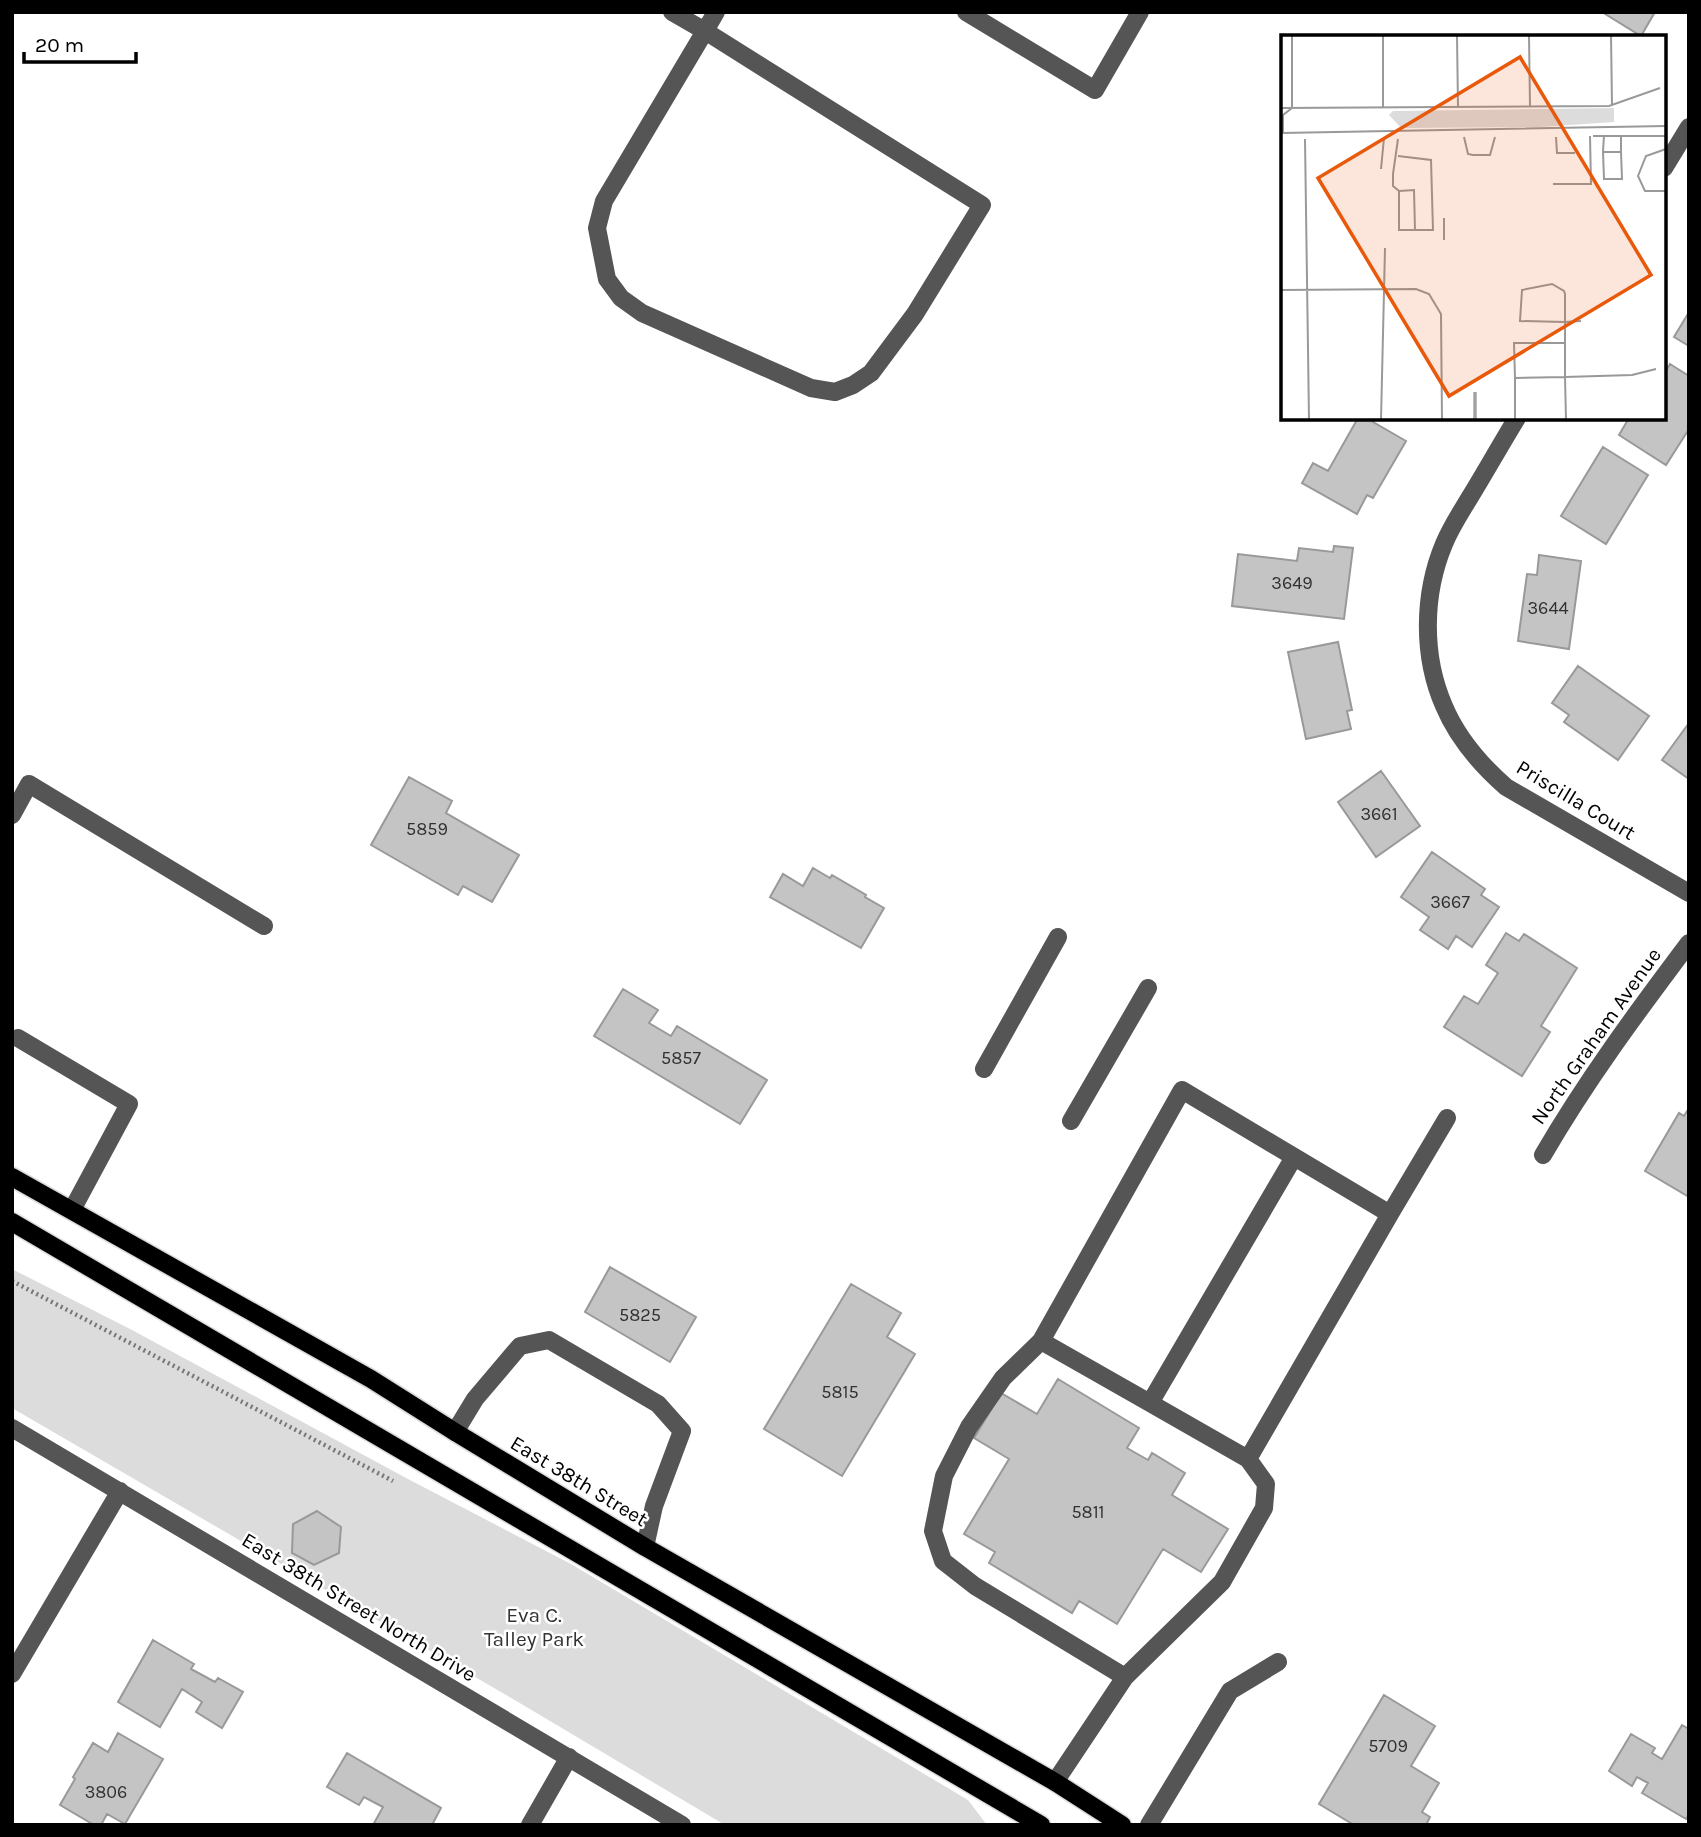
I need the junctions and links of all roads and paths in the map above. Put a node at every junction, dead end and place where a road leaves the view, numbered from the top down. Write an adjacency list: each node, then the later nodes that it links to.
1 (672, 12): 5 (street)
2 (716, 12): 5 (street)
3 (966, 12): 4 (street)
4 (1140, 12)
5 (705, 31): 5 (street)
6 (1689, 127): 7 (street)
7 (1666, 165)
8 (1516, 420): 10 (street, Priscilla Court)
9 (12, 815): 11 (street)
10 (1689, 893)
11 (264, 926)
12 (1058, 937): 16 (street)
13 (1689, 943): 19 (street, North Graham Avenue)
14 (1148, 989): 18 (street)
15 (18, 1038): 22 (street)
16 (984, 1069)
17 (1447, 1118): 23 (street)
18 (1071, 1121)
19 (1543, 1155)
20 (1294, 1157): 23 (street); 25 (street); 26 (street)
21 (12, 1177): 22 (main road, East 38th Street)
22 (72, 1210): 28 (main road, East 38th Street)
23 (1390, 1214): 29 (street)
24 (12, 1222): 39 (main road)
25 (1041, 1340): 26 (street); 34 (street)
26 (1150, 1404): 29 (street)
27 (12, 1428): 30 (street, East 38th Street North Drive)
28 (454, 1432): 31 (main road, East 38th Street); 31 (street)
29 (1248, 1460): 34 (street)
30 (120, 1491): 33 (street); 35 (street, East 38th Street North Drive)
31 (645, 1547): 36 (main road, East 38th Street)
32 (1278, 1662): 41 (street)
33 (12, 1674)
34 (1125, 1677): 36 (street)
35 (569, 1757): 37 (street); 38 (street, East 38th Street North Drive)
36 (1055, 1782): 40 (main road, East 38th Street)
37 (530, 1825)
38 (682, 1825)
39 (1041, 1825)
40 (1122, 1825)
41 (1149, 1825)

